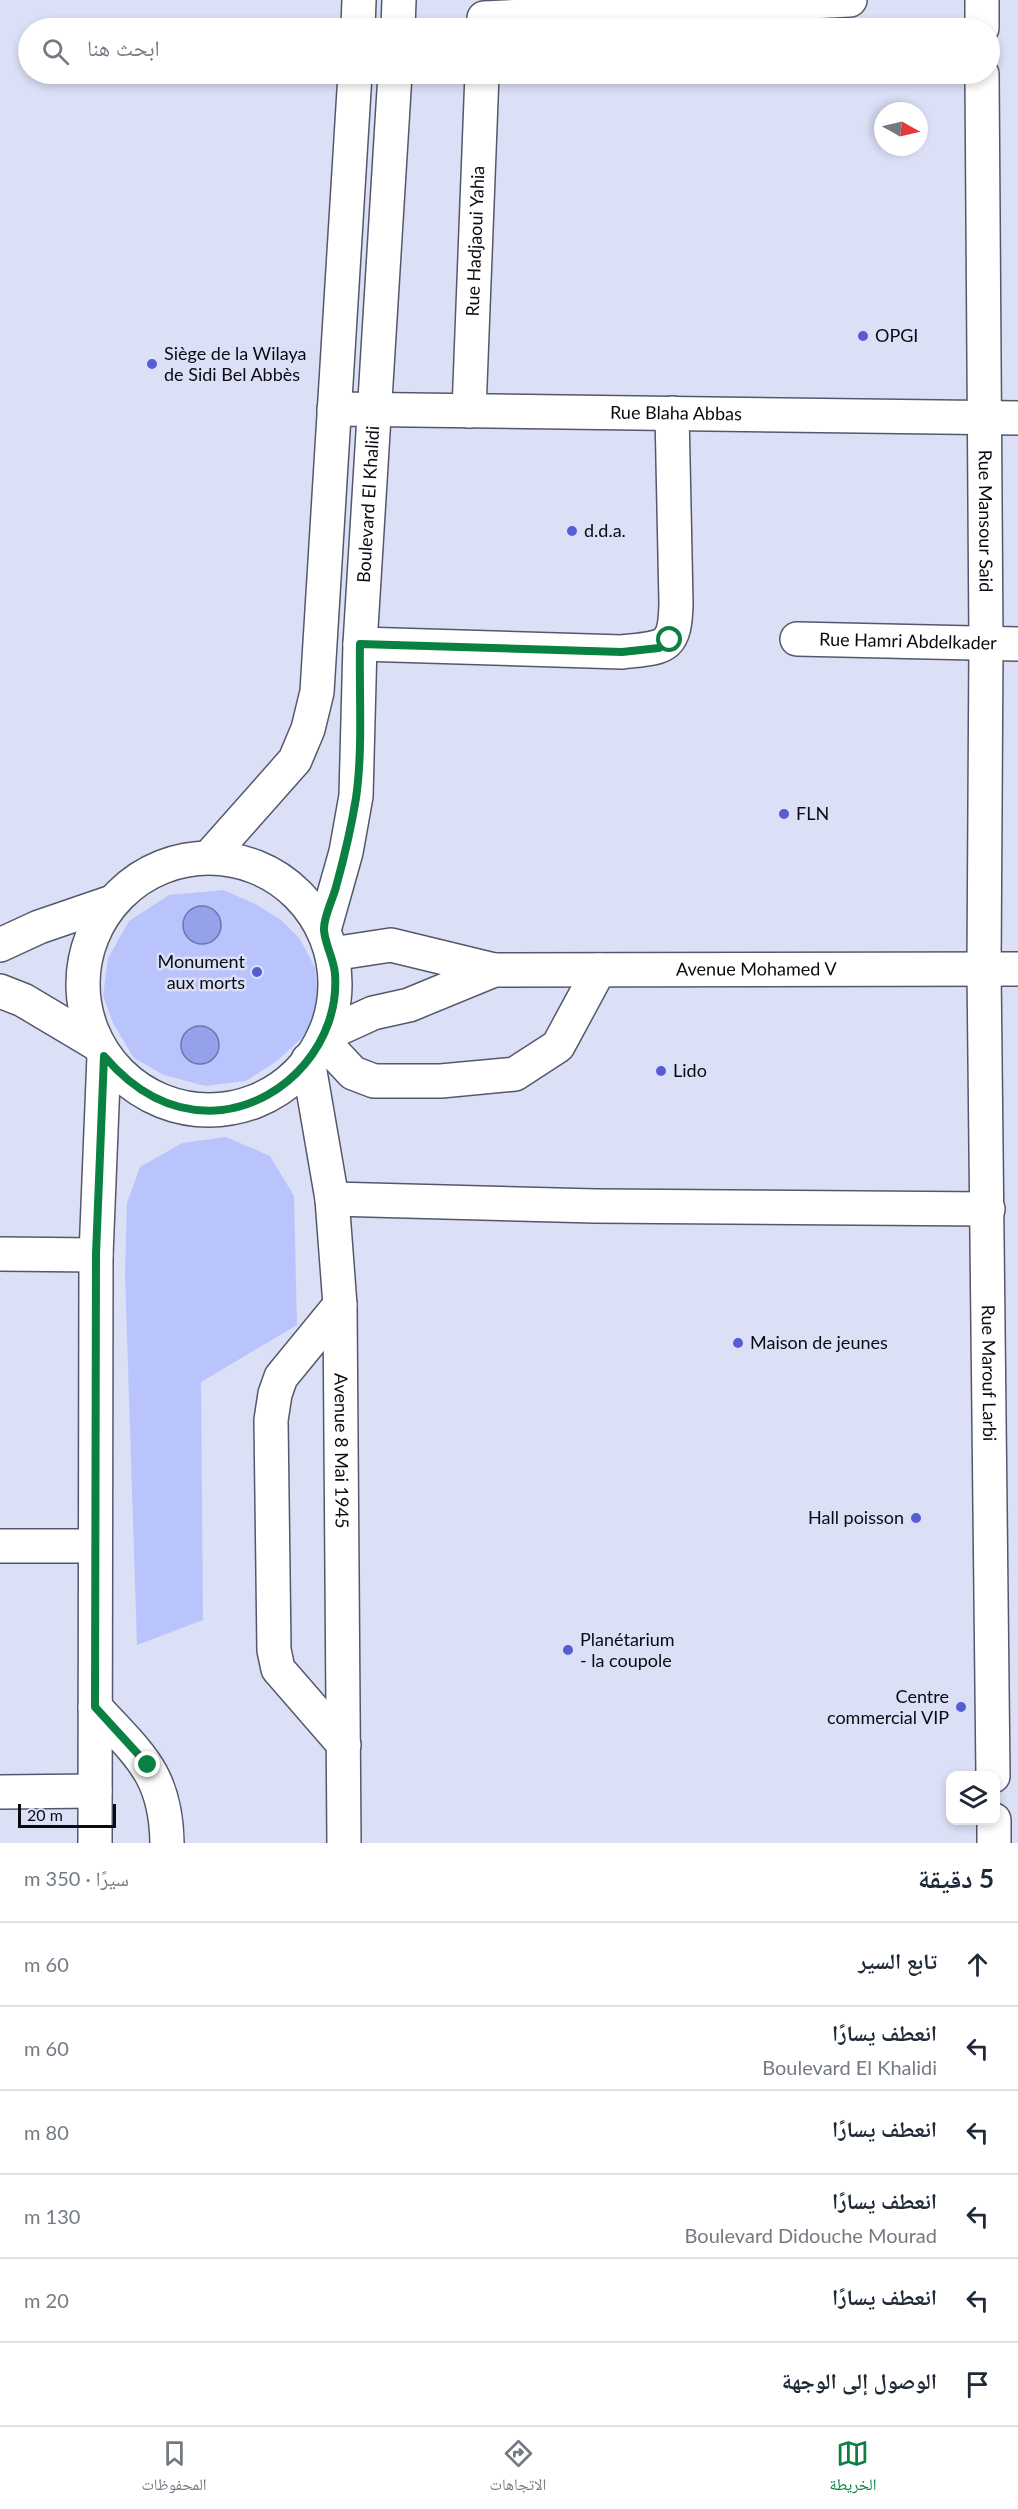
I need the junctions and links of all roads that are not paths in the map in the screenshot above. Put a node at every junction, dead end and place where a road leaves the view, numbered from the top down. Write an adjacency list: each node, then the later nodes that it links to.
1 (360, 0): 6 (main road)
2 (399, 0): 7 (main road)
3 (850, 0): 5 (main road)
4 (982, 0): 8 (main road)
5 (484, 16)
6 (359, 18)
7 (398, 18)
8 (982, 18)
9 (354, 84): 13 (main road)
10 (394, 84): 14 (main road, Boulevard El Khalidi)
11 (482, 84): 15 (main road, Rue Hadjaoui Yahia)
12 (982, 84): 17 (main road, Rue Mansour Said)
13 (334, 409): 14 (main road, Rue Blaha Abbas); 22 (main road)
14 (375, 410): 15 (main road, Rue Blaha Abbas); 20 (main road, Boulevard El Khalidi)
15 (469, 411): 16 (main road, Rue Blaha Abbas)
16 (672, 413): 17 (main road, Rue Blaha Abbas); 20 (main road)
17 (983, 417): 18 (main road, Rue Blaha Abbas); 21 (main road, Rue Mansour Said)
18 (1018, 418)
19 (797, 639): 21 (main road, Rue Hamri Abdelkader)
20 (360, 644): 24 (main road, Boulevard El Khalidi)
21 (1002, 644): 26 (main road, Rue Mansour Said)
22 (210, 856): 23 (main road); 24 (main road)
23 (112, 902): 25 (main road); 32 (main road)
24 (328, 942): 28 (main road); 31 (main road)
25 (0, 945)
26 (984, 969): 27 (main road, Avenue Mohamed V); 29 (main road, Avenue Mohamed V); 34 (main road, Rue Marouf Larbi)
27 (1018, 969)
28 (494, 970): 29 (main road, Avenue Mohamed V); 31 (main road)
29 (599, 970): 31 (main road)
30 (0, 991): 32 (main road)
31 (318, 1045): 32 (main road); 33 (main road, Avenue 8 Mai 1945)
32 (101, 1050): 36 (main road)
33 (332, 1199): 34 (main road); 37 (main road, Avenue 8 Mai 1945)
34 (988, 1209): 38 (main road, Rue Marouf Larbi)
35 (0, 1254): 36 (main road)
36 (96, 1254): 40 (main road)
37 (340, 1305): 42 (main road, Avenue 8 Mai 1945); 42 (main road)
38 (1005, 1525): 43 (main road, Rue Marouf Larbi)
39 (0, 1546): 40 (main road)
40 (95, 1546): 41 (main road)
41 (95, 1707): 44 (main road); 48 (main road)
42 (344, 1745): 49 (main road, Avenue 8 Mai 1945)
43 (993, 1771)
44 (95, 1791): 45 (main road); 47 (main road)
45 (0, 1792)
46 (994, 1825): 50 (main road)
47 (95, 1843)
48 (167, 1843)
49 (344, 1843)
50 (994, 1843)

